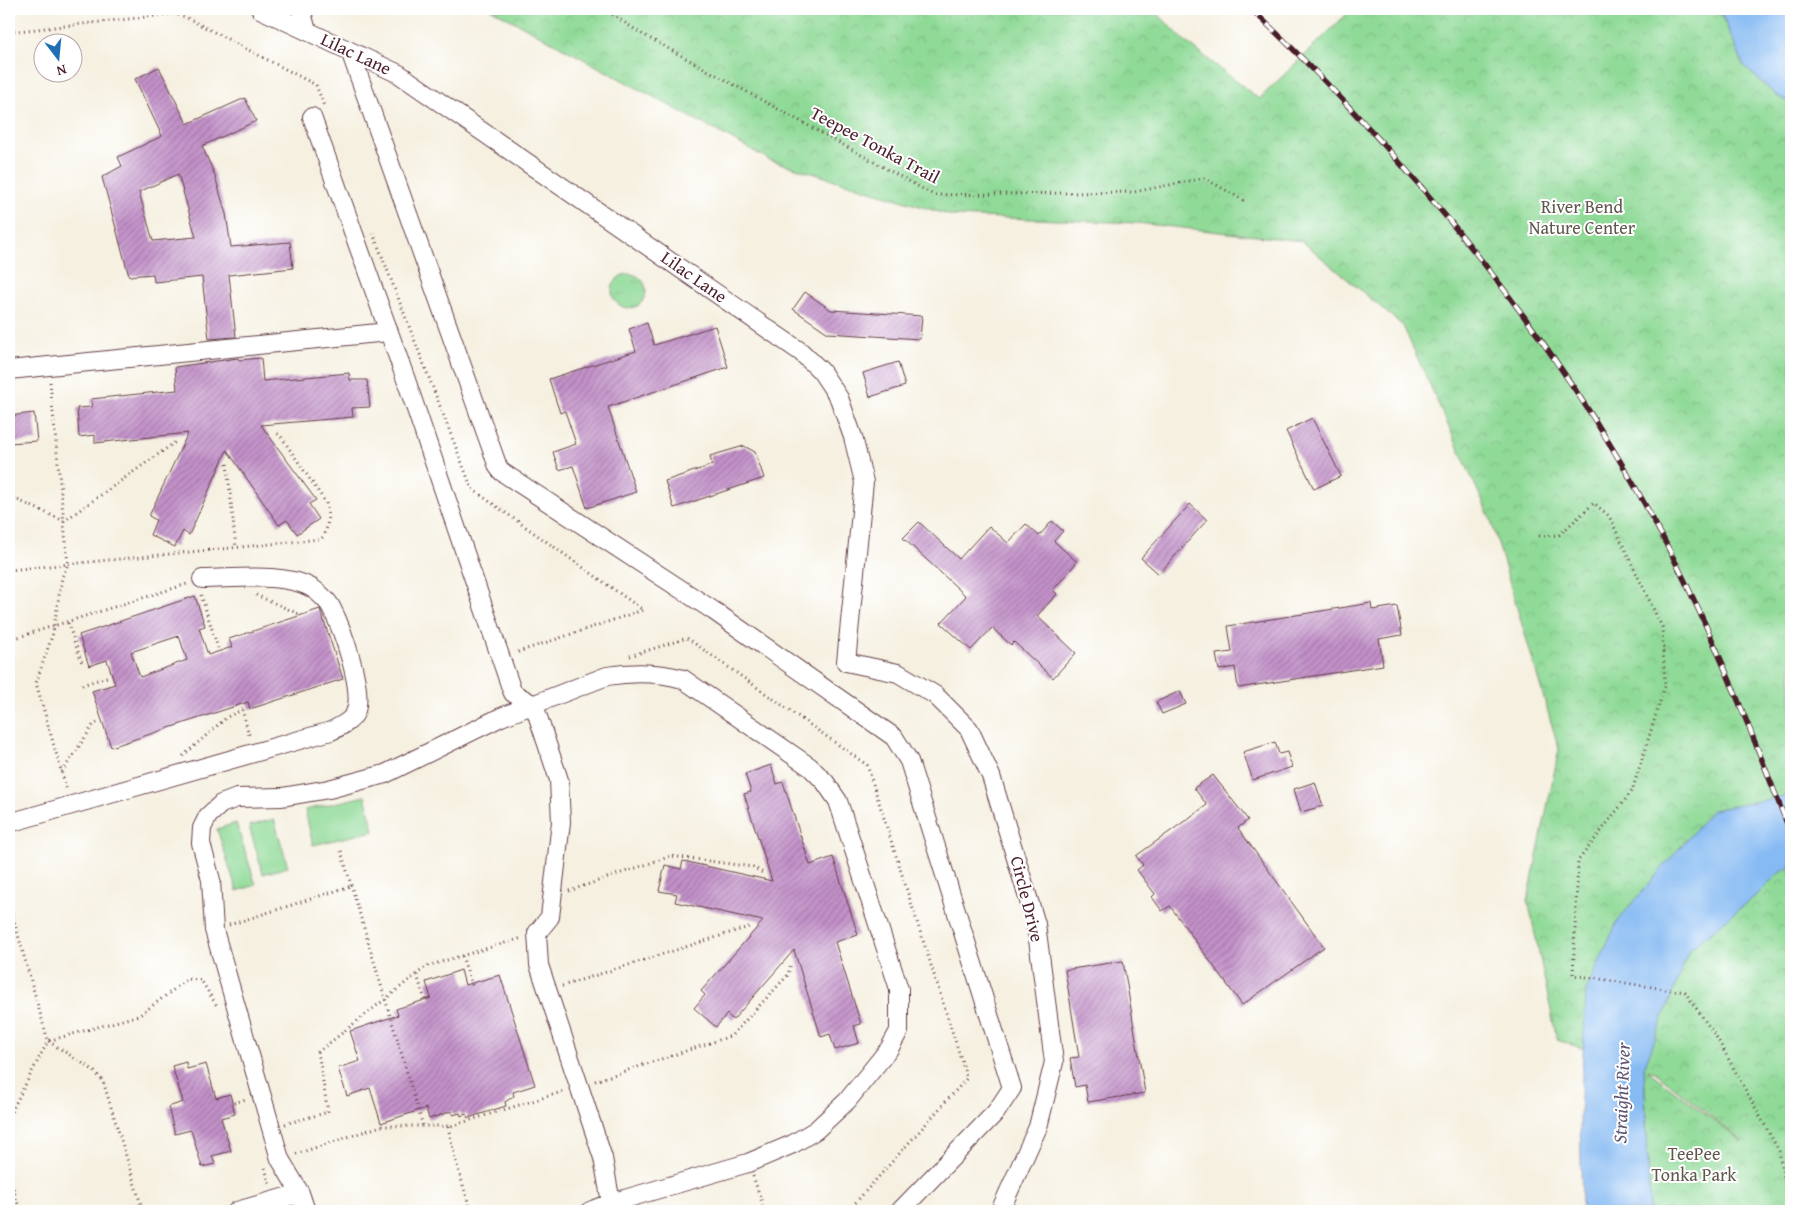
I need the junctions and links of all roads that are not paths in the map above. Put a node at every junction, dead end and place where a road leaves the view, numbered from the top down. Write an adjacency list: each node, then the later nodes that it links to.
1 (260, 9): 3 (street, Lilac Lane)
2 (301, 9): 3 (street)
3 (307, 31): 4 (street, Lilac Lane)
4 (350, 51): 9 (street, Lilac Lane); 17 (street)
5 (312, 117): 6 (street)
6 (388, 332): 7 (street); 10 (street)
7 (9, 370)
8 (205, 586): 11 (street)
9 (846, 662): 18 (street, Circle Drive)
10 (534, 705): 12 (street); 13 (street); 13 (street)
11 (9, 823)
12 (300, 1193): 14 (street); 15 (street)
13 (612, 1207): 16 (street)
14 (237, 1211)
15 (306, 1211)
16 (590, 1211)
17 (900, 1211)
18 (1000, 1211)

